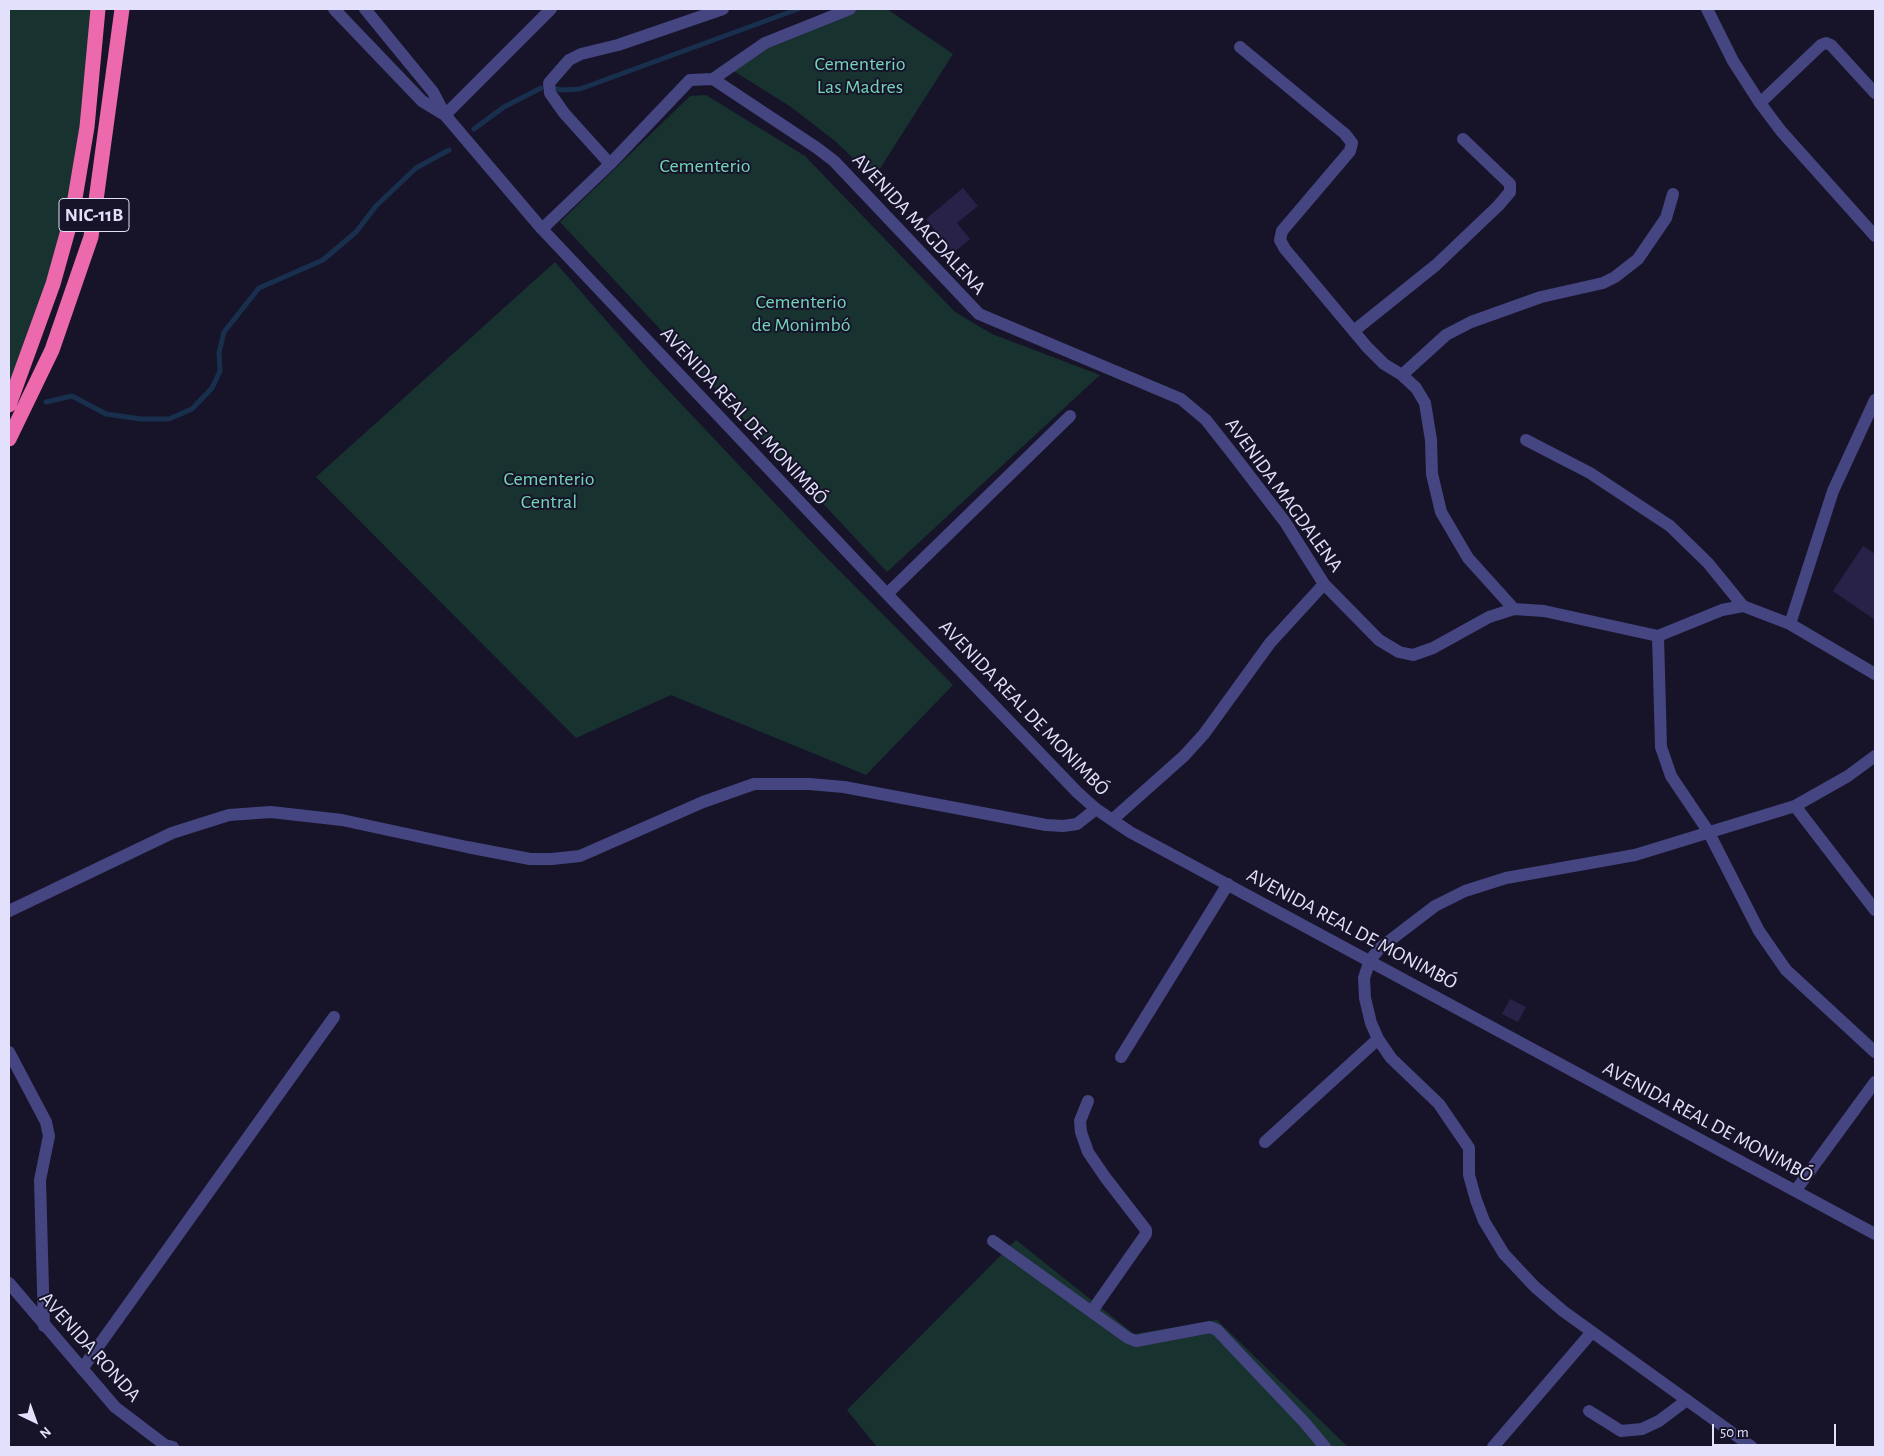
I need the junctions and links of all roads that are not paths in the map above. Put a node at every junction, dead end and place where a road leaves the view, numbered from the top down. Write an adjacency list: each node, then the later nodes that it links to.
1 (98, 9): 22 (highway, NIC-11B)
2 (122, 9): 24 (highway, NIC-11B)
3 (334, 9): 13 (street, AVENIDA REAL DE MONIMBÓ)
4 (365, 9): 13 (street, AVENIDA REAL DE MONIMBÓ)
5 (551, 9): 13 (street)
6 (723, 9): 15 (street)
7 (850, 9): 10 (street)
8 (1707, 9): 12 (street)
9 (1240, 47): 19 (street)
10 (713, 79): 15 (street); 26 (street, AVENIDA MAGDALENA)
11 (1875, 93): 12 (street)
12 (1760, 103): 18 (street)
13 (445, 114): 17 (street, AVENIDA REAL DE MONIMBÓ)
14 (1463, 139): 19 (street)
15 (610, 164): 17 (street)
16 (1673, 194): 20 (street)
17 (542, 229): 27 (street, AVENIDA REAL DE MONIMBÓ)
18 (1875, 236)
19 (1355, 330): 20 (street)
20 (1402, 375): 29 (street)
21 (1875, 400): 30 (street)
22 (9, 405)
23 (1070, 416): 27 (street)
24 (9, 439)
25 (1526, 440): 28 (street)
26 (1324, 584): 29 (street, AVENIDA MAGDALENA); 36 (street)
27 (887, 594): 35 (street, AVENIDA REAL DE MONIMBÓ)
28 (1743, 606): 30 (street); 31 (street)
29 (1514, 609): 31 (street, AVENIDA MAGDALENA)
30 (1790, 624): 32 (street)
31 (1658, 636): 37 (street)
32 (1875, 674)
33 (1875, 756): 34 (street)
34 (1795, 806): 37 (street); 39 (street)
35 (1096, 809): 36 (street, AVENIDA REAL DE MONIMBÓ); 40 (street)
36 (1112, 820): 38 (street, AVENIDA REAL DE MONIMBÓ)
37 (1708, 831): 41 (street); 45 (street)
38 (1228, 884): 41 (street, AVENIDA REAL DE MONIMBÓ); 46 (street)
39 (1875, 910)
40 (9, 911)
41 (1370, 960): 43 (street); 51 (street, AVENIDA REAL DE MONIMBÓ)
42 (334, 1018): 58 (street)
43 (1378, 1039): 50 (street); 57 (street)
44 (9, 1052): 47 (street)
45 (1875, 1052)
46 (1121, 1057)
47 (12, 1066): 56 (street)
48 (1875, 1082): 51 (street)
49 (1088, 1101): 55 (street)
50 (1265, 1142)
51 (1796, 1190): 52 (street, AVENIDA REAL DE MONIMBÓ)
52 (1875, 1234)
53 (993, 1241): 55 (street)
54 (9, 1283): 56 (street, AVENIDA RONDA)
55 (1092, 1311): 62 (street)
56 (44, 1326): 58 (street, AVENIDA RONDA)
57 (1592, 1332): 59 (street); 63 (street)
58 (82, 1369): 61 (street, AVENIDA RONDA)
59 (1686, 1400): 60 (street); 64 (street)
60 (1589, 1411)
61 (173, 1447)
62 (1325, 1447)
63 (1493, 1447)
64 (1752, 1447)

